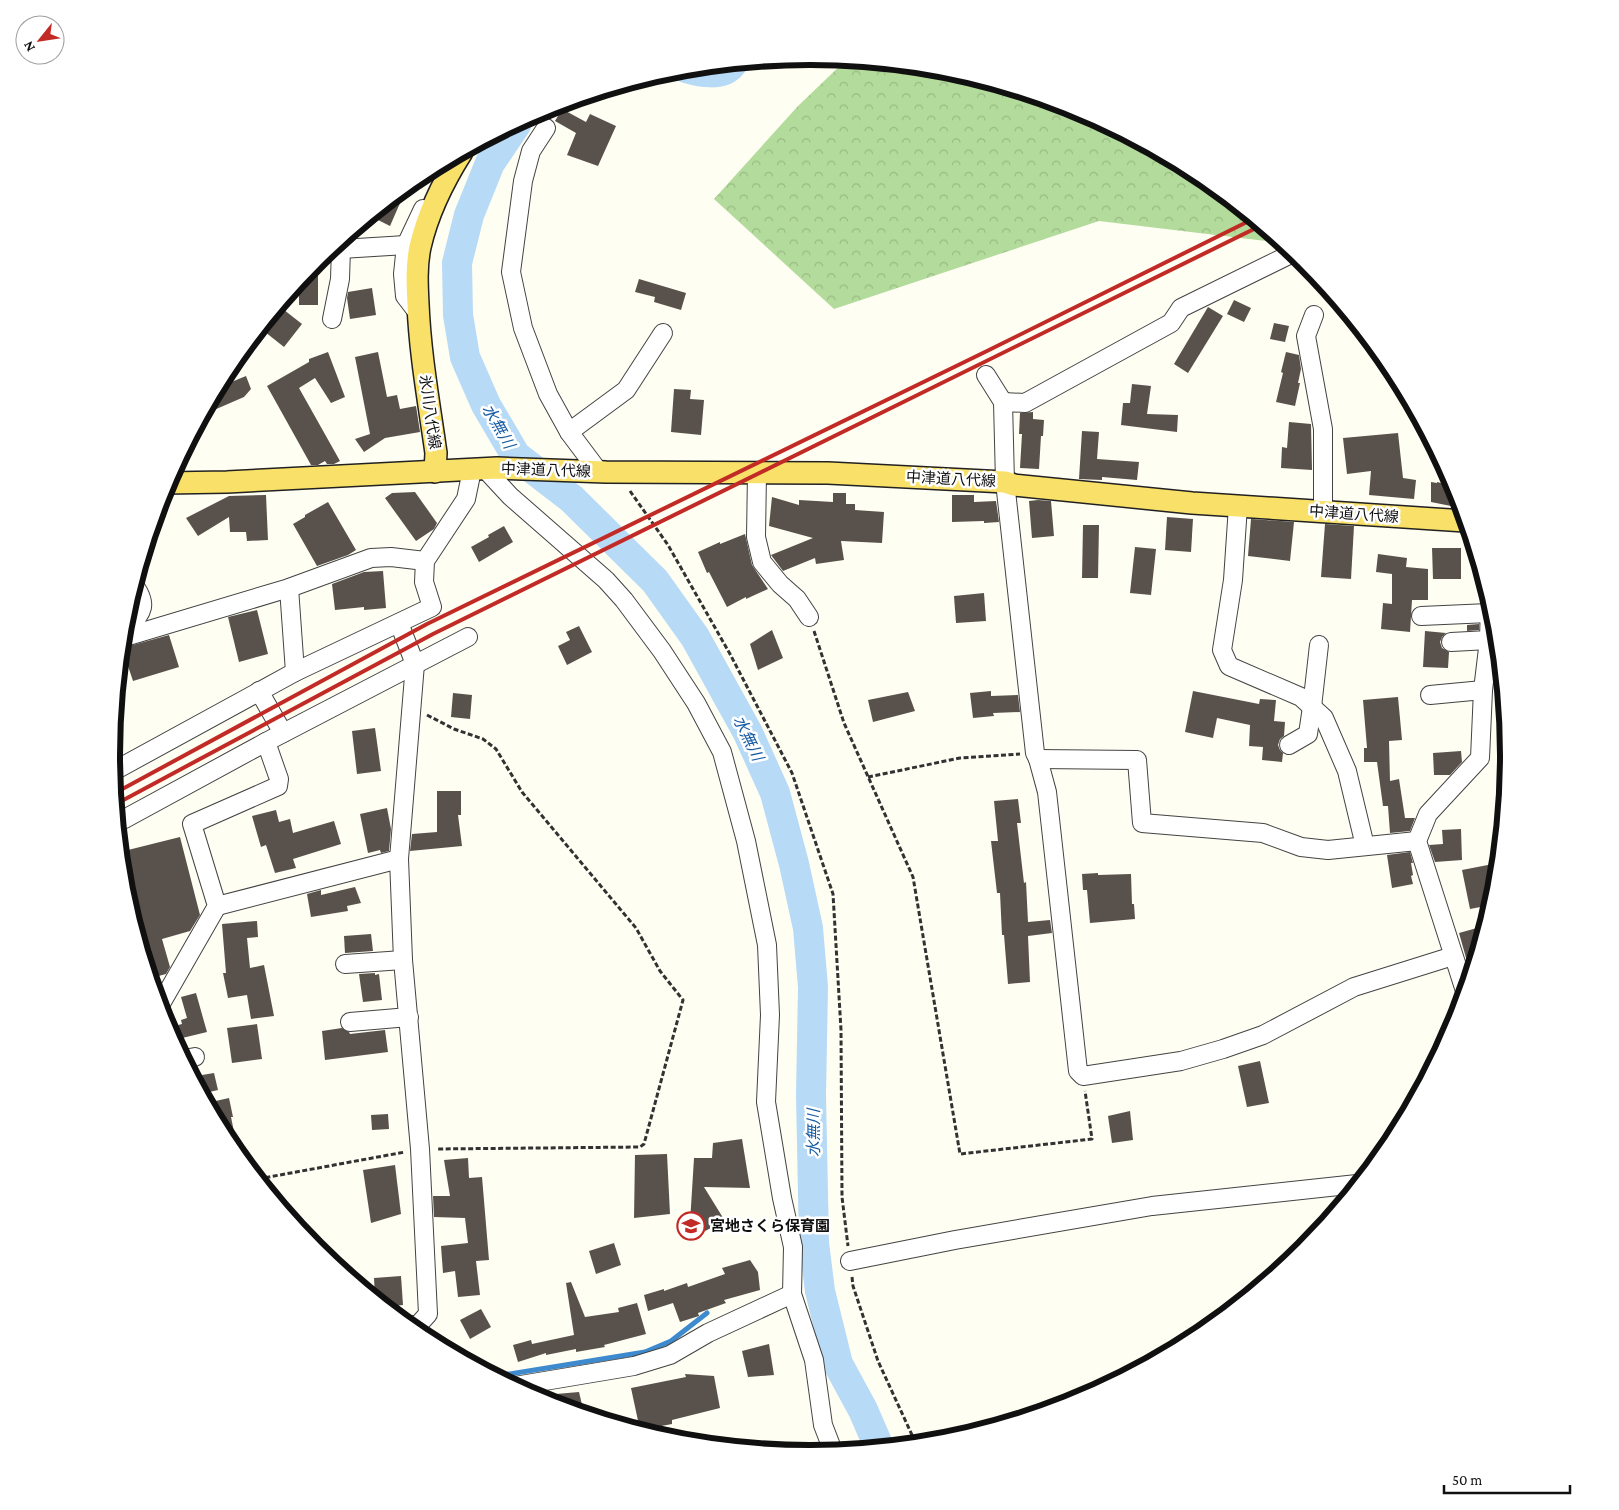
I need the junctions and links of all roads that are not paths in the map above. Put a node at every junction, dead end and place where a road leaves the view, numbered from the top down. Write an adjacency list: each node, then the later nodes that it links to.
1 (546, 128): 13 (street)
2 (455, 163): 3 (main road, 氷川八代線)
3 (444, 180): 4 (street); 7 (main road, 氷川八代線)
4 (406, 245): 5 (street); 7 (street)
5 (341, 249): 9 (street)
6 (1286, 257): 12 (street)
7 (418, 313): 15 (main road, 氷川八代線)
8 (1314, 315): 21 (street)
9 (332, 319)
10 (662, 333): 13 (street)
11 (986, 375): 12 (street)
12 (1003, 402): 18 (street)
13 (569, 432): 16 (street)
14 (485, 469): 15 (main road, 中津道八代線); 16 (main road, 中津道八代線); 23 (street); 61 (street)
15 (435, 472): 19 (main road, 氷川八代線)
16 (602, 472): 17 (main road, 中津道八代線)
17 (757, 473): 18 (main road, 中津道八代線); 28 (street)
18 (1005, 482): 20 (main road, 中津道八代線); 45 (street)
19 (176, 483)
20 (1238, 506): 21 (main road, 中津道八代線); 41 (street)
21 (1323, 512): 22 (main road, 中津道八代線)
22 (1458, 521)
23 (425, 561): 24 (street); 30 (street)
24 (289, 588): 31 (street); 37 (street)
25 (139, 592): 29 (street)
26 (1483, 609): 27 (street)
27 (1421, 616)
28 (809, 617)
29 (133, 622)
30 (399, 623): 36 (street); 37 (street)
31 (131, 634)
32 (468, 637): 36 (street)
33 (1489, 640): 34 (street); 38 (street)
34 (1451, 642)
35 (1319, 645): 41 (street)
36 (415, 664): 42 (street); 50 (street)
37 (295, 672): 39 (street)
38 (1482, 690): 40 (street); 48 (street)
39 (260, 691): 42 (street); 46 (street)
40 (1430, 695)
41 (1312, 707): 44 (street); 49 (street)
42 (283, 733): 43 (street)
43 (266, 742): 47 (street); 51 (street)
44 (1289, 745)
45 (1036, 756): 49 (street); 52 (street)
46 (120, 768)
47 (123, 820)
48 (1417, 841): 49 (street); 52 (street)
49 (1365, 846)
50 (399, 859): 51 (street); 53 (street)
51 (217, 906): 56 (street)
52 (1453, 956): 55 (street)
53 (402, 960): 54 (street); 57 (street)
54 (345, 964)
55 (1462, 981)
56 (164, 998)
57 (409, 1017): 58 (street); 62 (street)
58 (350, 1022)
59 (1349, 1185): 60 (street)
60 (850, 1261)
61 (792, 1294): 63 (street); 64 (street)
62 (419, 1324)
63 (527, 1384)
64 (830, 1445)

